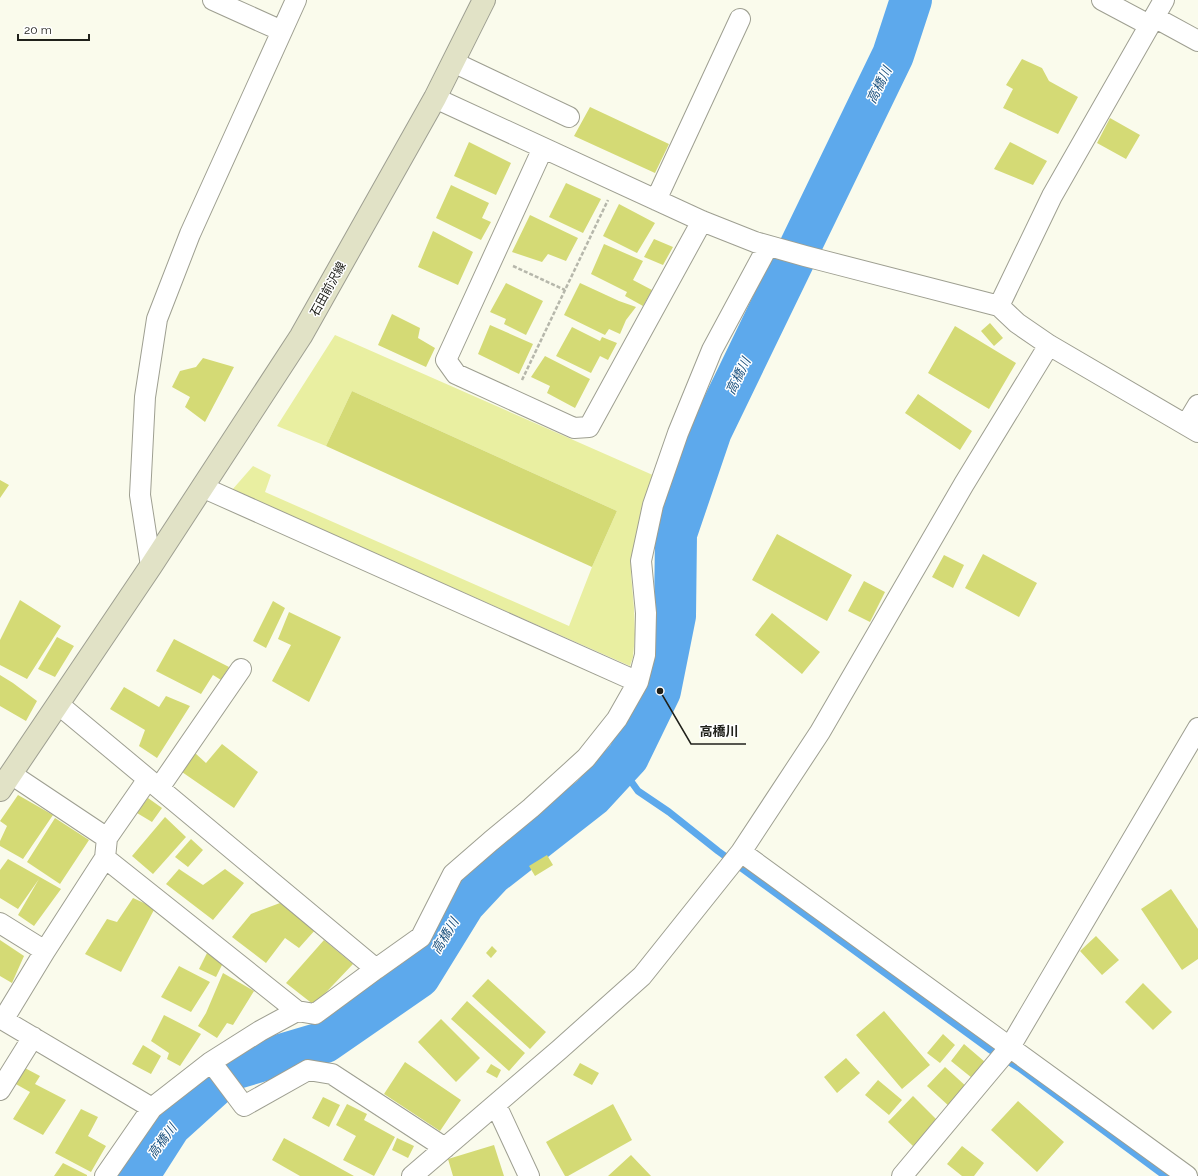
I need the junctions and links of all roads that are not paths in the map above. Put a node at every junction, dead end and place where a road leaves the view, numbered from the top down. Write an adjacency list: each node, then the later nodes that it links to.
1 (213, 0): 7 (street)
2 (296, 0): 7 (street)
3 (484, 0): 9 (main road, 石田前沢線)
4 (1102, 0): 5 (street)
5 (1156, 14): 8 (street); 16 (street)
6 (740, 19): 13 (street)
7 (282, 31): 21 (street)
8 (1198, 41)
9 (453, 62): 10 (main road, 石田前沢線); 11 (street)
10 (435, 98): 12 (street); 20 (main road, 石田前沢線)
11 (569, 117)
12 (543, 148): 13 (street); 14 (street)
13 (656, 200): 14 (street)
14 (702, 221): 15 (street)
15 (768, 246): 16 (street); 23 (street)
16 (999, 306): 17 (street)
17 (1049, 345): 19 (street); 29 (street)
18 (1198, 405): 19 (street)
19 (1192, 429)
20 (202, 487): 21 (main road, 石田前沢線); 23 (street)
21 (151, 566): 24 (main road, 石田前沢線)
22 (241, 669): 27 (street)
23 (638, 682): 32 (street)
24 (58, 704): 26 (main road, 石田前沢線); 27 (street)
25 (1198, 728): 36 (street)
26 (6, 782): 28 (street)
27 (153, 784): 28 (street); 32 (street)
28 (106, 848): 31 (street); 33 (street)
29 (741, 852): 36 (street); 39 (street)
30 (0, 923): 31 (street)
31 (45, 951): 34 (street)
32 (376, 969): 33 (street)
33 (297, 1011): 37 (street)
34 (2, 1019): 35 (street)
35 (33, 1037): 38 (street); 40 (street)
36 (1010, 1047): 45 (street); 46 (street)
37 (211, 1062): 40 (street); 41 (street)
38 (0, 1090)
39 (496, 1105): 41 (street); 44 (street)
40 (152, 1108): 42 (street)
41 (445, 1148): 43 (street)
42 (105, 1176)
43 (412, 1176)
44 (529, 1176)
45 (902, 1176)
46 (1187, 1176)

